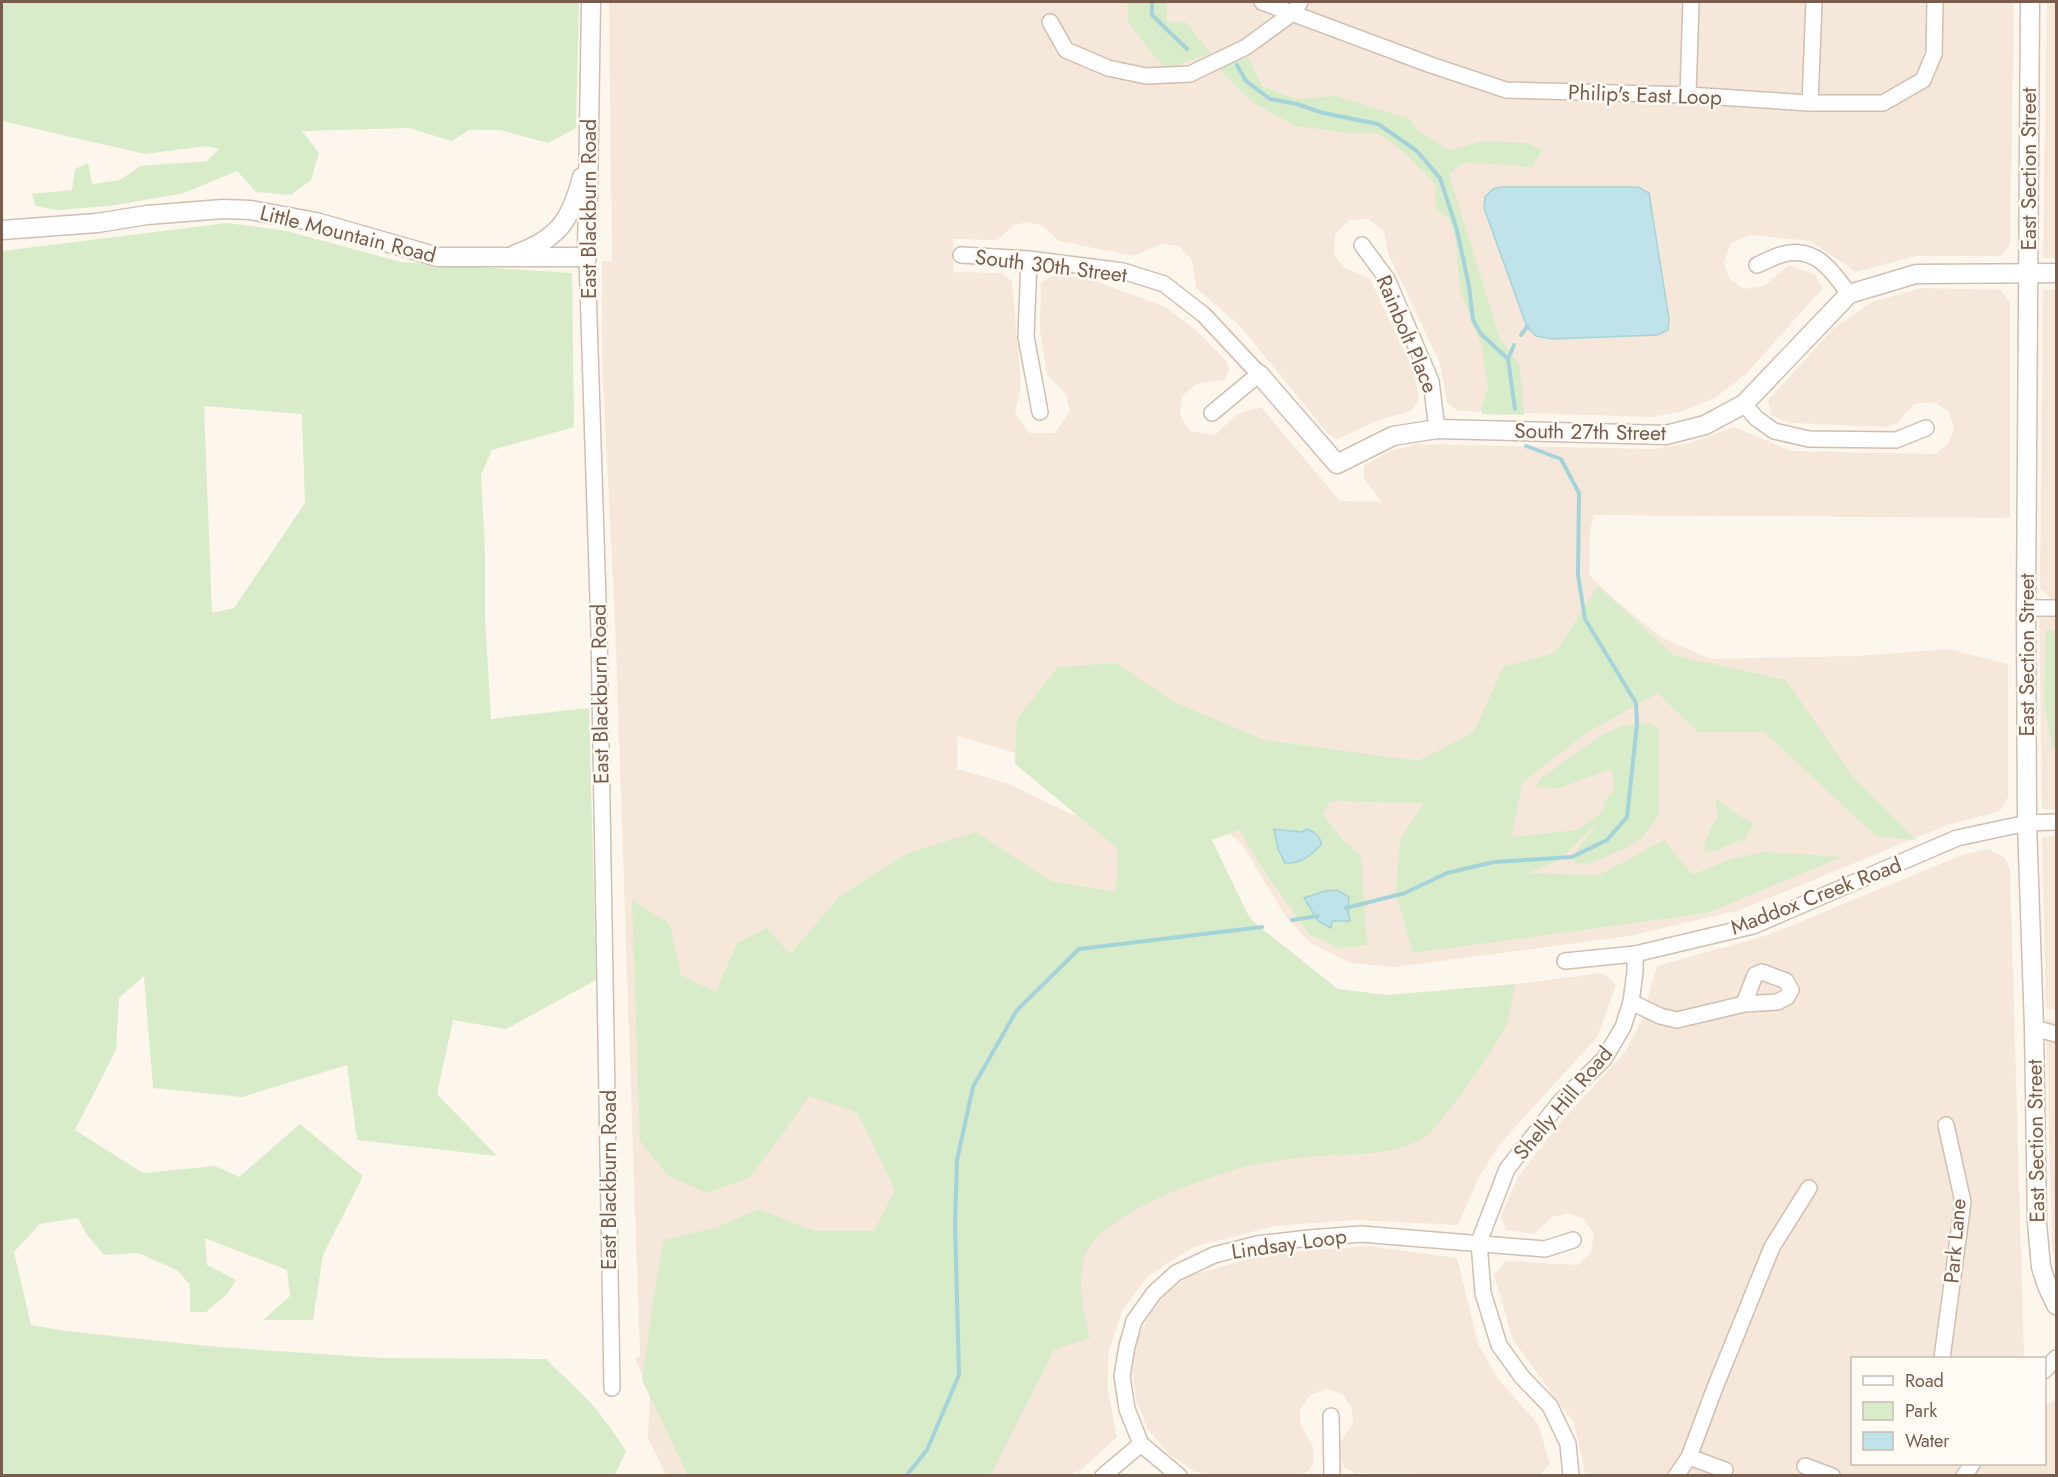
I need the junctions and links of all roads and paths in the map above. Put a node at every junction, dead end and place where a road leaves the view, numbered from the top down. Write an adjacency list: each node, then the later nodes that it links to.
1 (591, 2): 11 (street, East Blackburn Road)
2 (1262, 2): 7 (street, Philip's East Loop)
3 (1691, 2): 9 (street)
4 (1814, 2): 10 (street)
5 (1935, 2): 10 (street, Philip's East Loop)
6 (2030, 2): 20 (street, East Section Street)
7 (1297, 7): 8 (street); 9 (street, Philip's East Loop)
8 (1050, 22)
9 (1688, 96): 10 (street, Philip's East Loop)
10 (1810, 104)
11 (589, 152): 15 (street); 16 (street, East Blackburn Road)
12 (2, 230): 15 (street, Little Mountain Road)
13 (1362, 245): 27 (street, Rainbolt Place)
14 (961, 255): 17 (street, South 30th Street)
15 (506, 257): 16 (street, Little Mountain Road)
16 (587, 257): 44 (street, East Blackburn Road)
17 (1029, 259): 22 (street, South 30th Street); 24 (street)
18 (1757, 265): 21 (street)
19 (2056, 273): 20 (street, South 27th Street)
20 (2028, 274): 21 (street, South 27th Street); 28 (street, East Section Street)
21 (1849, 294): 23 (street, South 27th Street)
22 (1259, 374): 25 (street); 27 (street, South 27th Street)
23 (1744, 404): 26 (street); 27 (street, South 27th Street)
24 (1040, 412)
25 (1212, 413)
26 (1926, 428)
27 (1437, 429)
28 (2026, 608): 29 (street); 30 (street, East Section Street)
29 (2056, 609)
30 (2027, 822): 31 (street, Maddox Creek Road); 32 (street, Maddox Creek Road); 36 (street, East Section Street)
31 (2056, 822)
32 (1635, 954): 33 (street, Maddox Creek Road); 34 (street, Shelly Hill Road)
33 (1565, 961)
34 (1631, 1002): 35 (street); 41 (street, Shelly Hill Road)
35 (1744, 1004)
36 (2034, 1028): 37 (street); 42 (street, East Section Street)
37 (2056, 1034)
38 (1946, 1125): 43 (street, Park Lane)
39 (1809, 1188): 47 (street)
40 (1573, 1240): 41 (street, Lindsay Loop)
41 (1479, 1242): 46 (street, Lindsay Loop); 53 (street, Shelly Hill Road)
42 (2056, 1305)
43 (1942, 1357)
44 (612, 1388)
45 (1331, 1416): 52 (street)
46 (1141, 1444): 50 (street); 51 (street, Lindsay Loop)
47 (1689, 1457): 49 (street); 54 (street)
48 (1805, 1466): 55 (street)
49 (1725, 1470)
50 (1103, 1476)
51 (1179, 1476)
52 (1332, 1476)
53 (1571, 1476)
54 (1676, 1476)
55 (1832, 1476)

